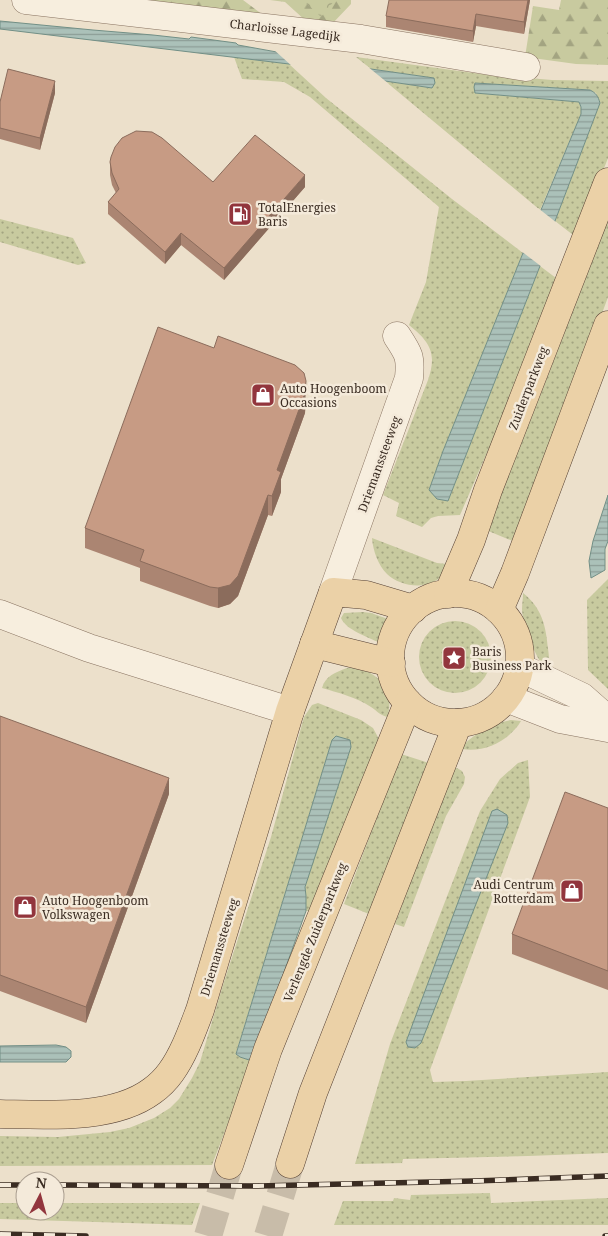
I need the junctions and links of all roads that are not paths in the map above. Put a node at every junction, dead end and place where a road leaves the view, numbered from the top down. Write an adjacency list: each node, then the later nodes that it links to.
1 (37, 1): 2 (street, Charloisse Lagedijk)
2 (526, 67)
3 (608, 182): 7 (main road, Zuiderparkweg)
4 (608, 325): 9 (main road)
5 (397, 336): 6 (street, Driemanssteeweg)
6 (333, 592): 8 (main road); 11 (main road, Driemanssteeweg)
7 (448, 594): 8 (main road); 9 (main road)
8 (413, 609): 12 (main road)
9 (499, 610): 13 (main road)
10 (0, 614): 16 (street)
11 (314, 644): 12 (main road); 16 (main road, Driemanssteeweg)
12 (391, 663): 15 (main road)
13 (520, 667): 14 (main road); 17 (street)
14 (506, 698): 18 (main road); 19 (street)
15 (408, 703): 18 (main road); 22 (main road, Verlengde Zuiderparkweg)
16 (290, 711): 20 (main road, Driemanssteeweg)
17 (608, 720)
18 (458, 723): 21 (main road)
19 (608, 728)
20 (0, 1114)
21 (290, 1164)
22 (229, 1165)

